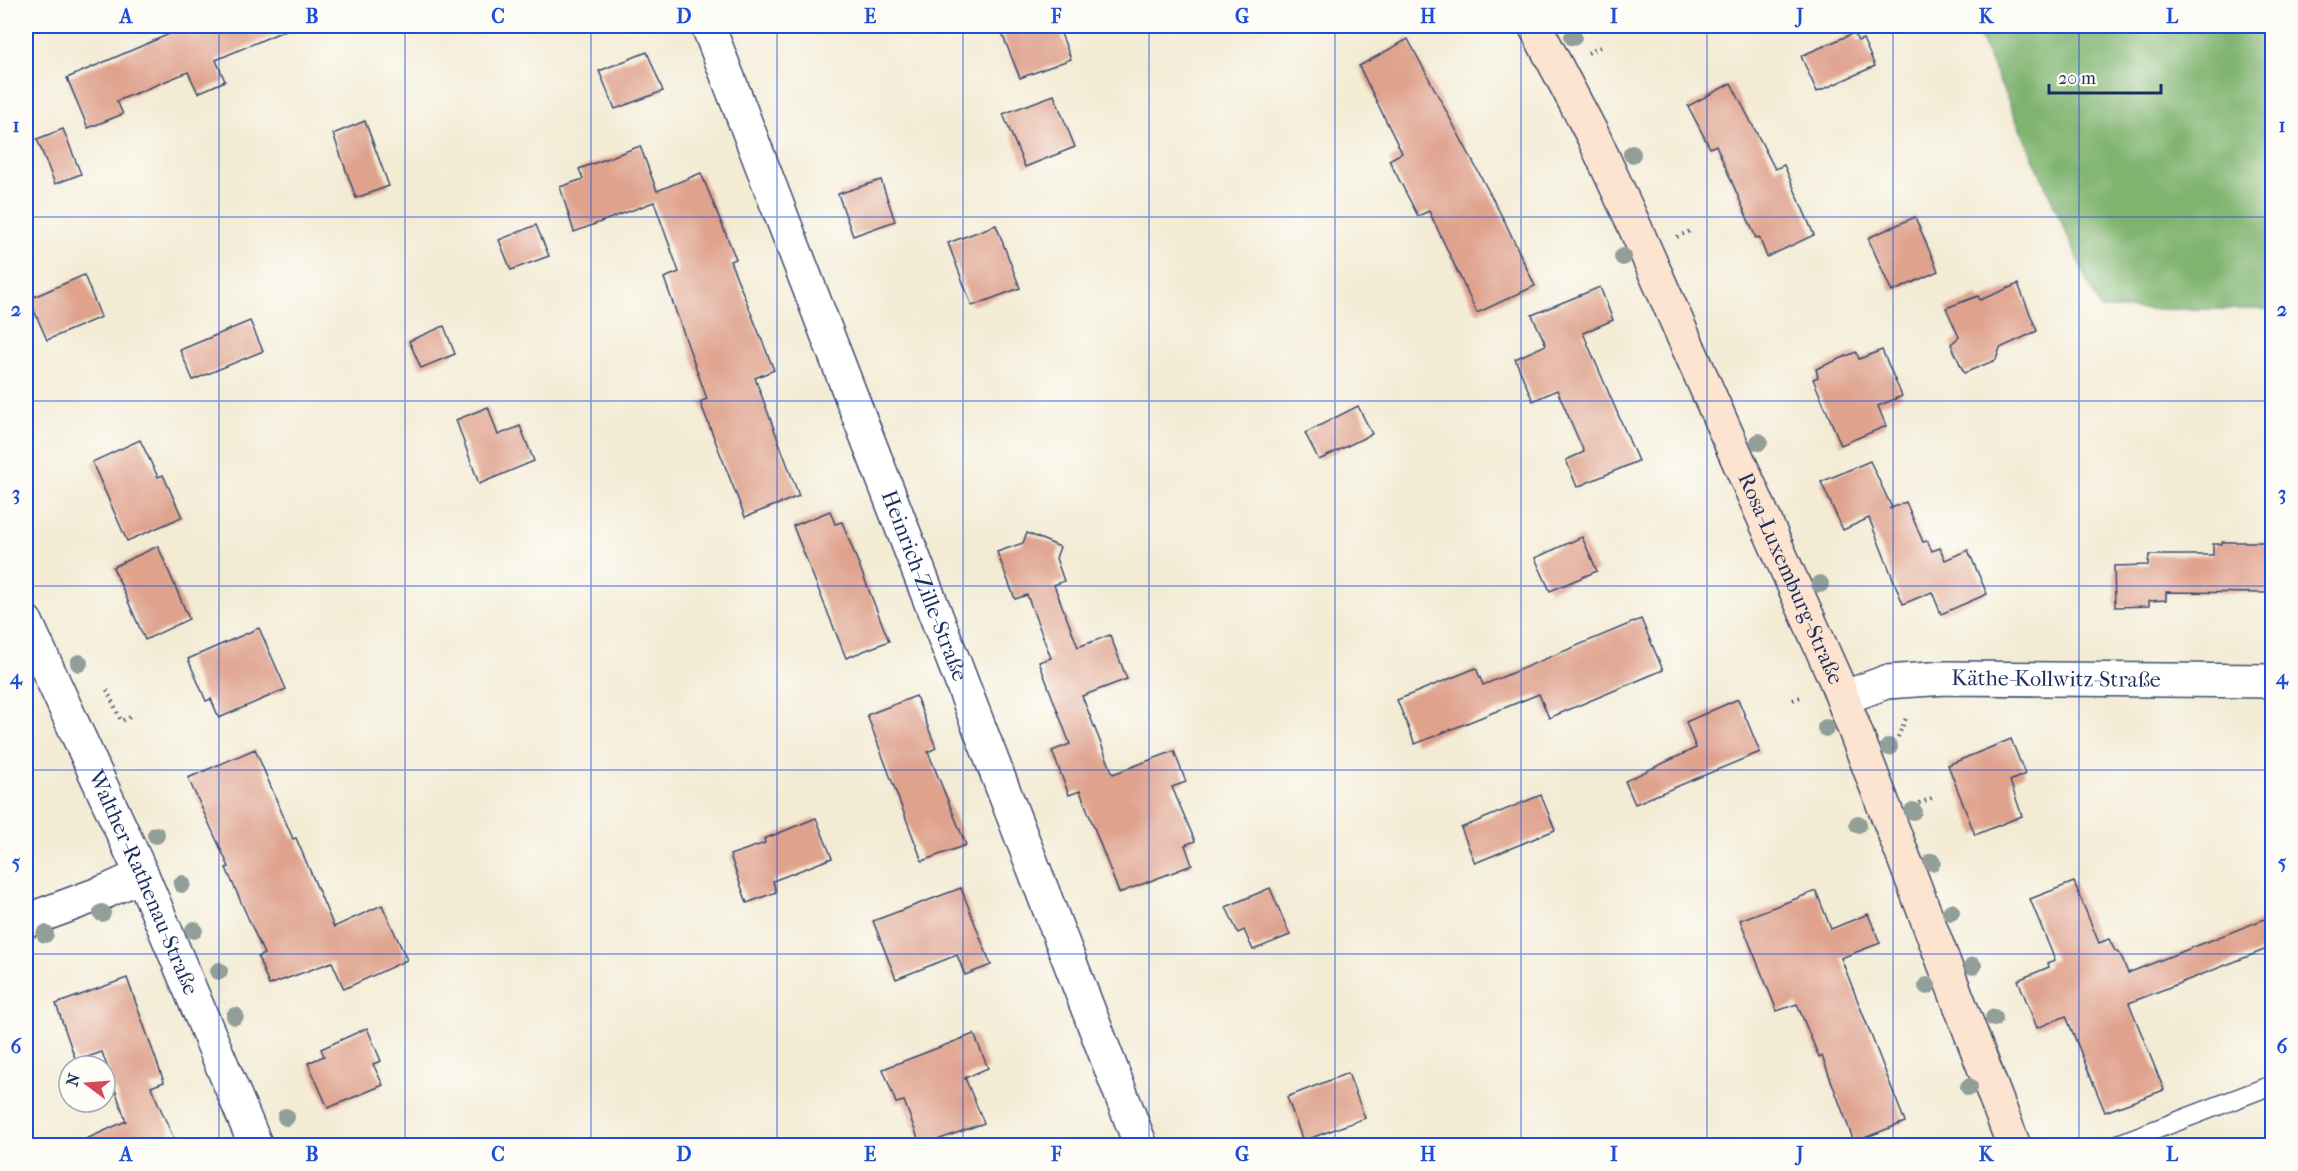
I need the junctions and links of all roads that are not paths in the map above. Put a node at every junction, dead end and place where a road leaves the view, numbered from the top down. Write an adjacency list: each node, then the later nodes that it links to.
1 (708, 26): 10 (street, Heinrich-Zille-Straße)
2 (1535, 26): 5 (street, Rosa-Luxemburg-Straße)
3 (26, 622): 6 (street, Walther-Rathenau-Straße)
4 (2272, 681): 5 (street, Käthe-Kollwitz-Straße)
5 (1843, 698): 11 (street, Rosa-Luxemburg-Straße)
6 (142, 875): 7 (street); 9 (street, Walther-Rathenau-Straße)
7 (26, 921)
8 (2272, 1085): 12 (lane)
9 (256, 1146)
10 (1141, 1146)
11 (2014, 1146)
12 (2113, 1146)

